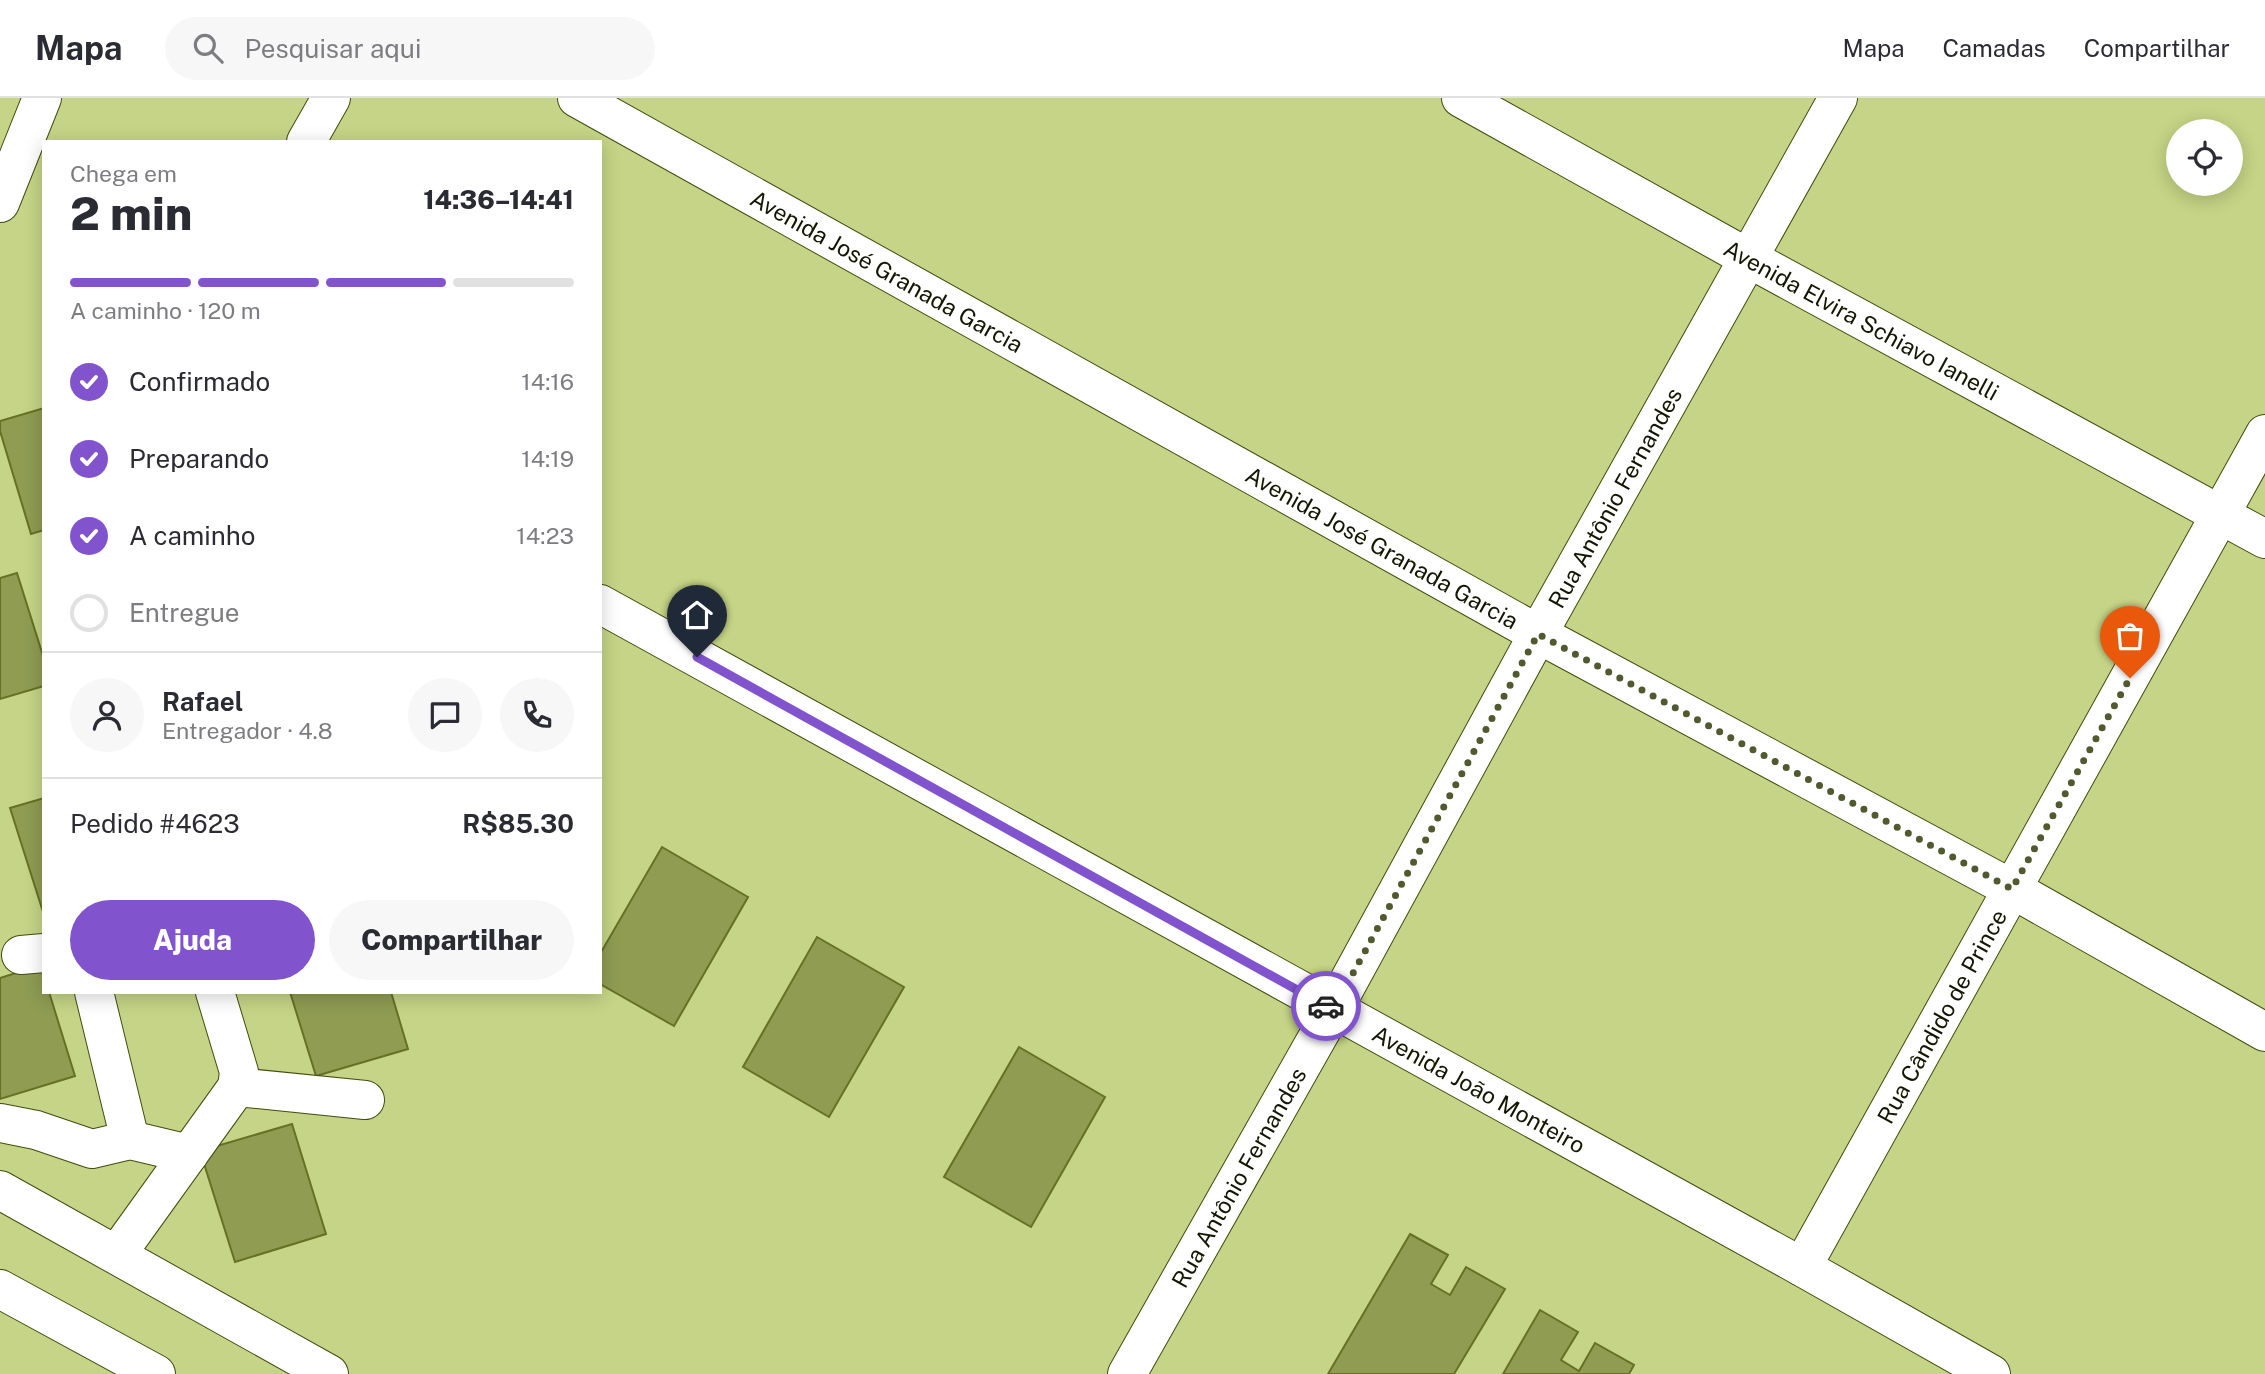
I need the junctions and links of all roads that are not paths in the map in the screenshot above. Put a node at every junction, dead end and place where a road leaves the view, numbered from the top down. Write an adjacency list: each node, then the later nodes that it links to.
1 (42, 98): 7 (street)
2 (331, 98): 6 (street)
3 (577, 98): 13 (street, Avenida José Granada Garcia)
4 (1461, 98): 8 (street, Avenida Elvira Schiavo Ianelli)
5 (1838, 98): 8 (street, Rua Antônio Fernandes)
6 (307, 140)
7 (0, 203)
8 (1748, 258): 10 (street, Avenida Elvira Schiavo Ianelli); 13 (street, Rua Antônio Fernandes)
9 (2265, 434): 10 (street, Rua Cândido de Prince)
10 (2221, 514): 11 (street, Avenida Elvira Schiavo Ianelli); 14 (street, Rua Cândido de Prince)
11 (2265, 539)
12 (602, 605): 17 (street, Avenida João Monteiro)
13 (1538, 634): 14 (street, Avenida José Granada Garcia); 17 (street, Rua Antônio Fernandes)
14 (2012, 889): 18 (street, Avenida José Granada Garcia); 26 (street, Rua Cândido de Prince)
15 (94, 994): 22 (street)
16 (216, 994): 19 (street)
17 (1333, 1010): 26 (street, Avenida João Monteiro); 30 (street, Rua Antônio Fernandes)
18 (2265, 1032)
19 (237, 1087): 20 (street); 23 (street)
20 (365, 1100)
21 (0, 1123): 22 (street)
22 (130, 1140): 23 (street)
23 (189, 1154): 25 (street)
24 (0, 1190): 25 (street)
25 (117, 1254): 29 (street)
26 (1802, 1267): 31 (street, Avenida João Monteiro)
27 (0, 1289): 28 (street)
28 (156, 1374)
29 (329, 1374)
30 (1127, 1374)
31 (1991, 1374)

